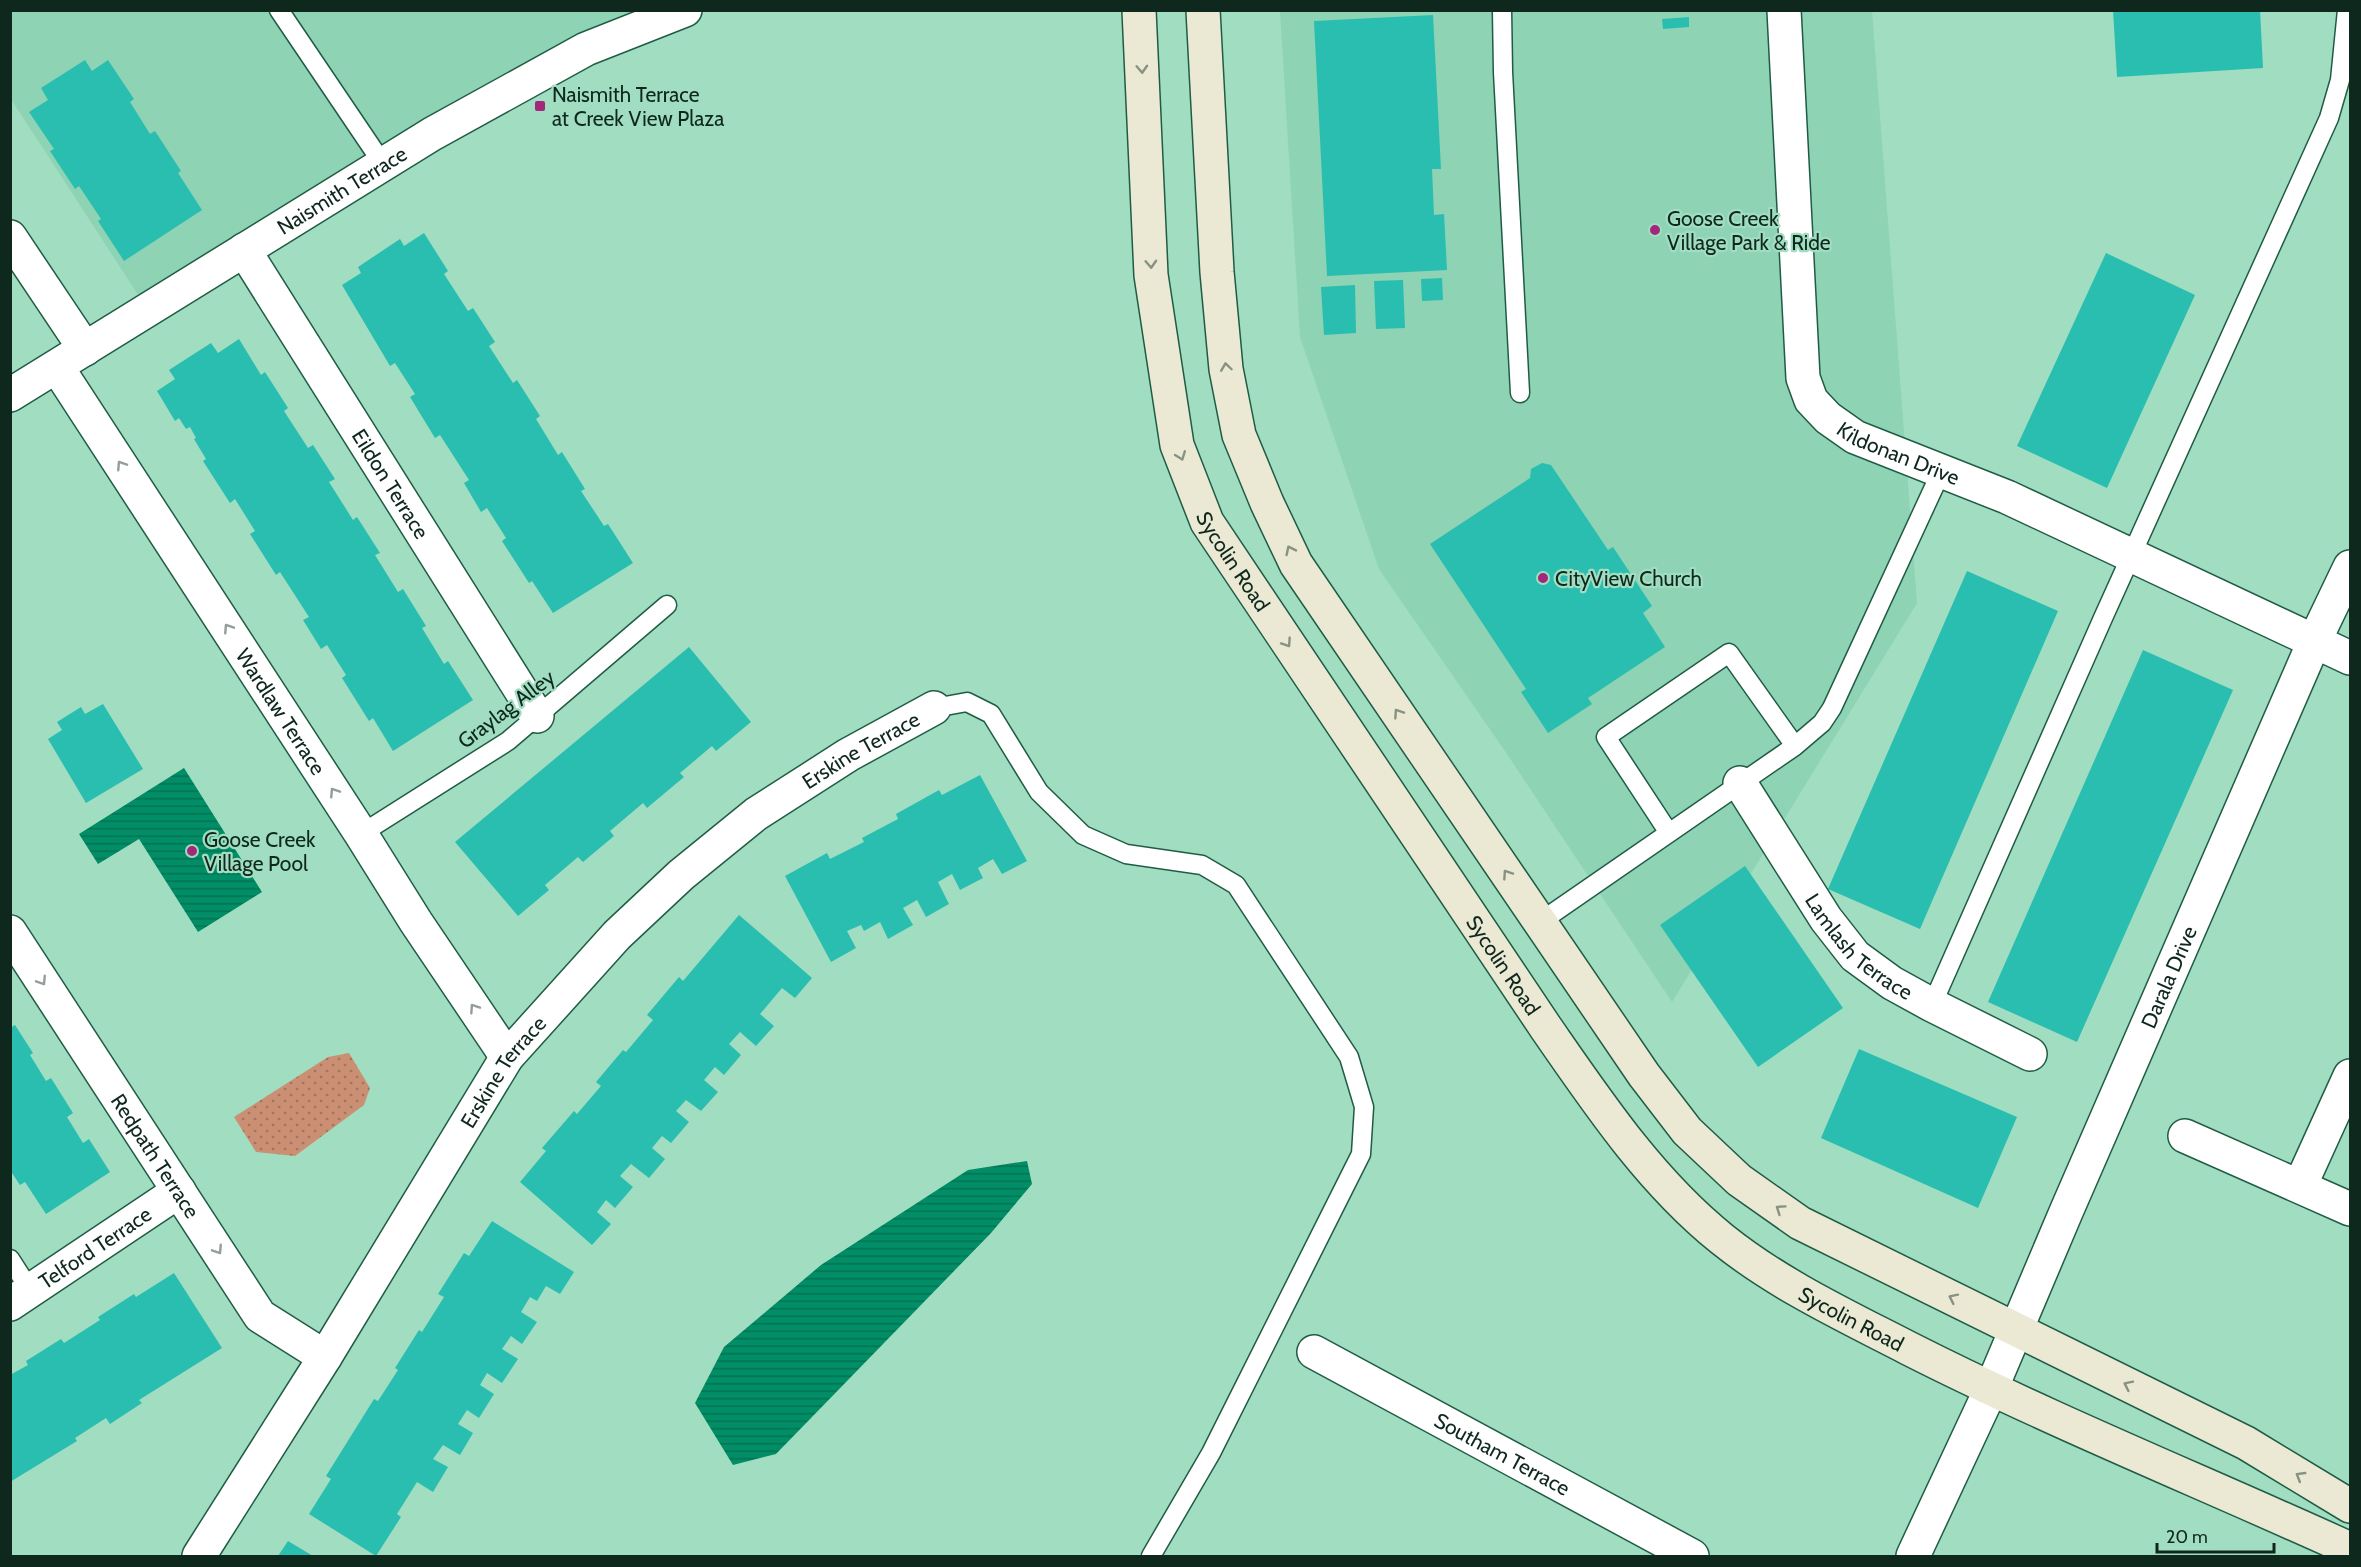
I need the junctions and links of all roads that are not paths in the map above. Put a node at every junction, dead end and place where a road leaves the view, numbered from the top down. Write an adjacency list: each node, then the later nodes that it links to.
1 (279, 10): 9 (lane)
2 (685, 10): 8 (street, Naismith Terrace)
3 (1139, 10): 43 (main road, Sycolin Road, one-way to 43)
4 (1203, 10): 28 (main road, one-way to 4)
5 (1502, 10): 14 (lane)
6 (1784, 10): 16 (street, Kildonan Drive)
7 (2347, 10): 17 (lane)
8 (637, 18): 9 (street, Naismith Terrace)
9 (383, 164): 11 (street, Naismith Terrace)
10 (10, 237): 12 (street)
11 (244, 250): 12 (street, Naismith Terrace); 23 (street, Eildon Terrace)
12 (85, 349): 13 (street, Naismith Terrace)
13 (57, 366): 15 (street, Naismith Terrace); 27 (street, Wardlaw Terrace, one-way to 13)
14 (1520, 393)
15 (10, 395)
16 (1941, 472): 17 (street, Kildonan Drive); 24 (lane)
17 (2131, 556): 20 (street, Kildonan Drive); 30 (lane)
18 (2350, 567): 20 (street, Darala Drive)
19 (667, 605): 23 (lane, Graylag Alley)
20 (2314, 642): 21 (street, Kildonan Drive); 40 (street, Darala Drive)
21 (2350, 658)
22 (934, 708): 32 (street, Erskine Terrace); 47 (lane)
23 (537, 716): 27 (lane, Graylag Alley)
24 (1795, 746): 25 (lane); 26 (lane)
25 (1740, 783): 26 (lane); 30 (street, Lamlash Terrace)
26 (1669, 833): 28 (lane)
27 (361, 834): 32 (street, Wardlaw Terrace, one-way to 27)
28 (1540, 922): 40 (main road, one-way to 28)
29 (10, 932): 36 (street, Redpath Terrace, one-way to 36)
30 (1932, 1005): 31 (street, Lamlash Terrace)
31 (2030, 1054)
32 (507, 1057): 42 (street, Erskine Terrace)
33 (2350, 1076): 35 (street)
34 (2185, 1136): 35 (street)
35 (2300, 1186): 37 (street)
36 (179, 1191): 39 (street, Telford Terrace); 42 (street, Redpath Terrace, one-way to 42)
37 (2350, 1209)
38 (10, 1259): 39 (lane)
39 (20, 1297)
40 (2017, 1330): 43 (street, Darala Drive); 44 (main road, one-way to 40)
41 (1314, 1352): 48 (street, Southam Terrace)
42 (325, 1357): 46 (street, Erskine Terrace)
43 (1991, 1389): 45 (main road, Sycolin Road); 49 (street, Darala Drive)
44 (2350, 1506)
45 (2350, 1549)
46 (199, 1557)
47 (1151, 1557)
48 (1692, 1557)
49 (1913, 1557)

